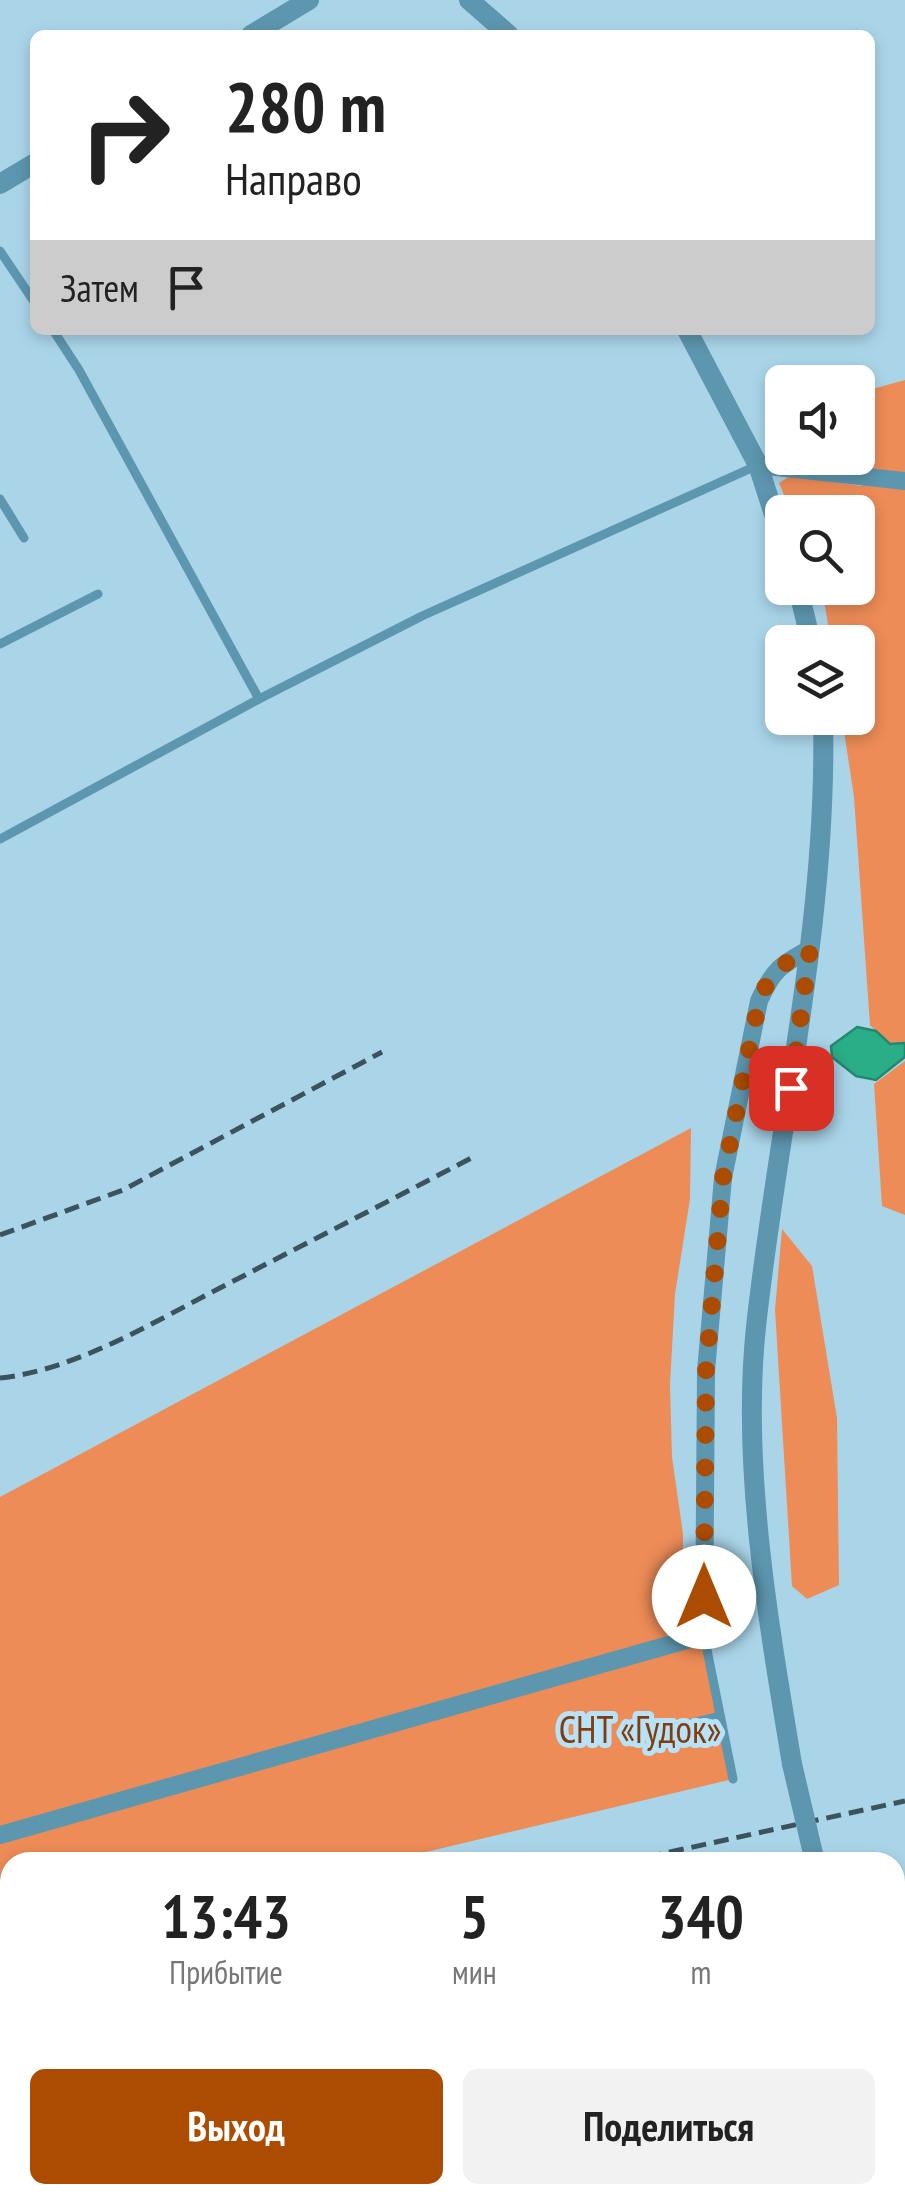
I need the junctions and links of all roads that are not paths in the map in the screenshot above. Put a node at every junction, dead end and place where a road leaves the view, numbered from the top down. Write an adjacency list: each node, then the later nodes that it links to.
1 (310, 0): 3 (street)
2 (470, 0): 4 (street)
3 (259, 30)
4 (503, 30)
5 (30, 166): 6 (street)
6 (0, 184)
7 (0, 250): 8 (lane)
8 (30, 295)
9 (56, 335): 18 (lane)
10 (690, 335): 11 (street)
11 (758, 464): 12 (street); 13 (street); 18 (lane)
12 (905, 482)
13 (768, 495)
14 (0, 499): 15 (lane)
15 (24, 538)
16 (98, 594): 17 (lane)
17 (0, 644)
18 (259, 699): 20 (lane)
19 (823, 735): 21 (street)
20 (0, 838)
21 (810, 949): 22 (street); 27 (street, bridge)
22 (704, 1635): 23 (lane); 26 (street)
23 (720, 1716): 24 (lane); 25 (lane)
24 (691, 1723)
25 (733, 1779)
26 (0, 1835)
27 (813, 1852)

